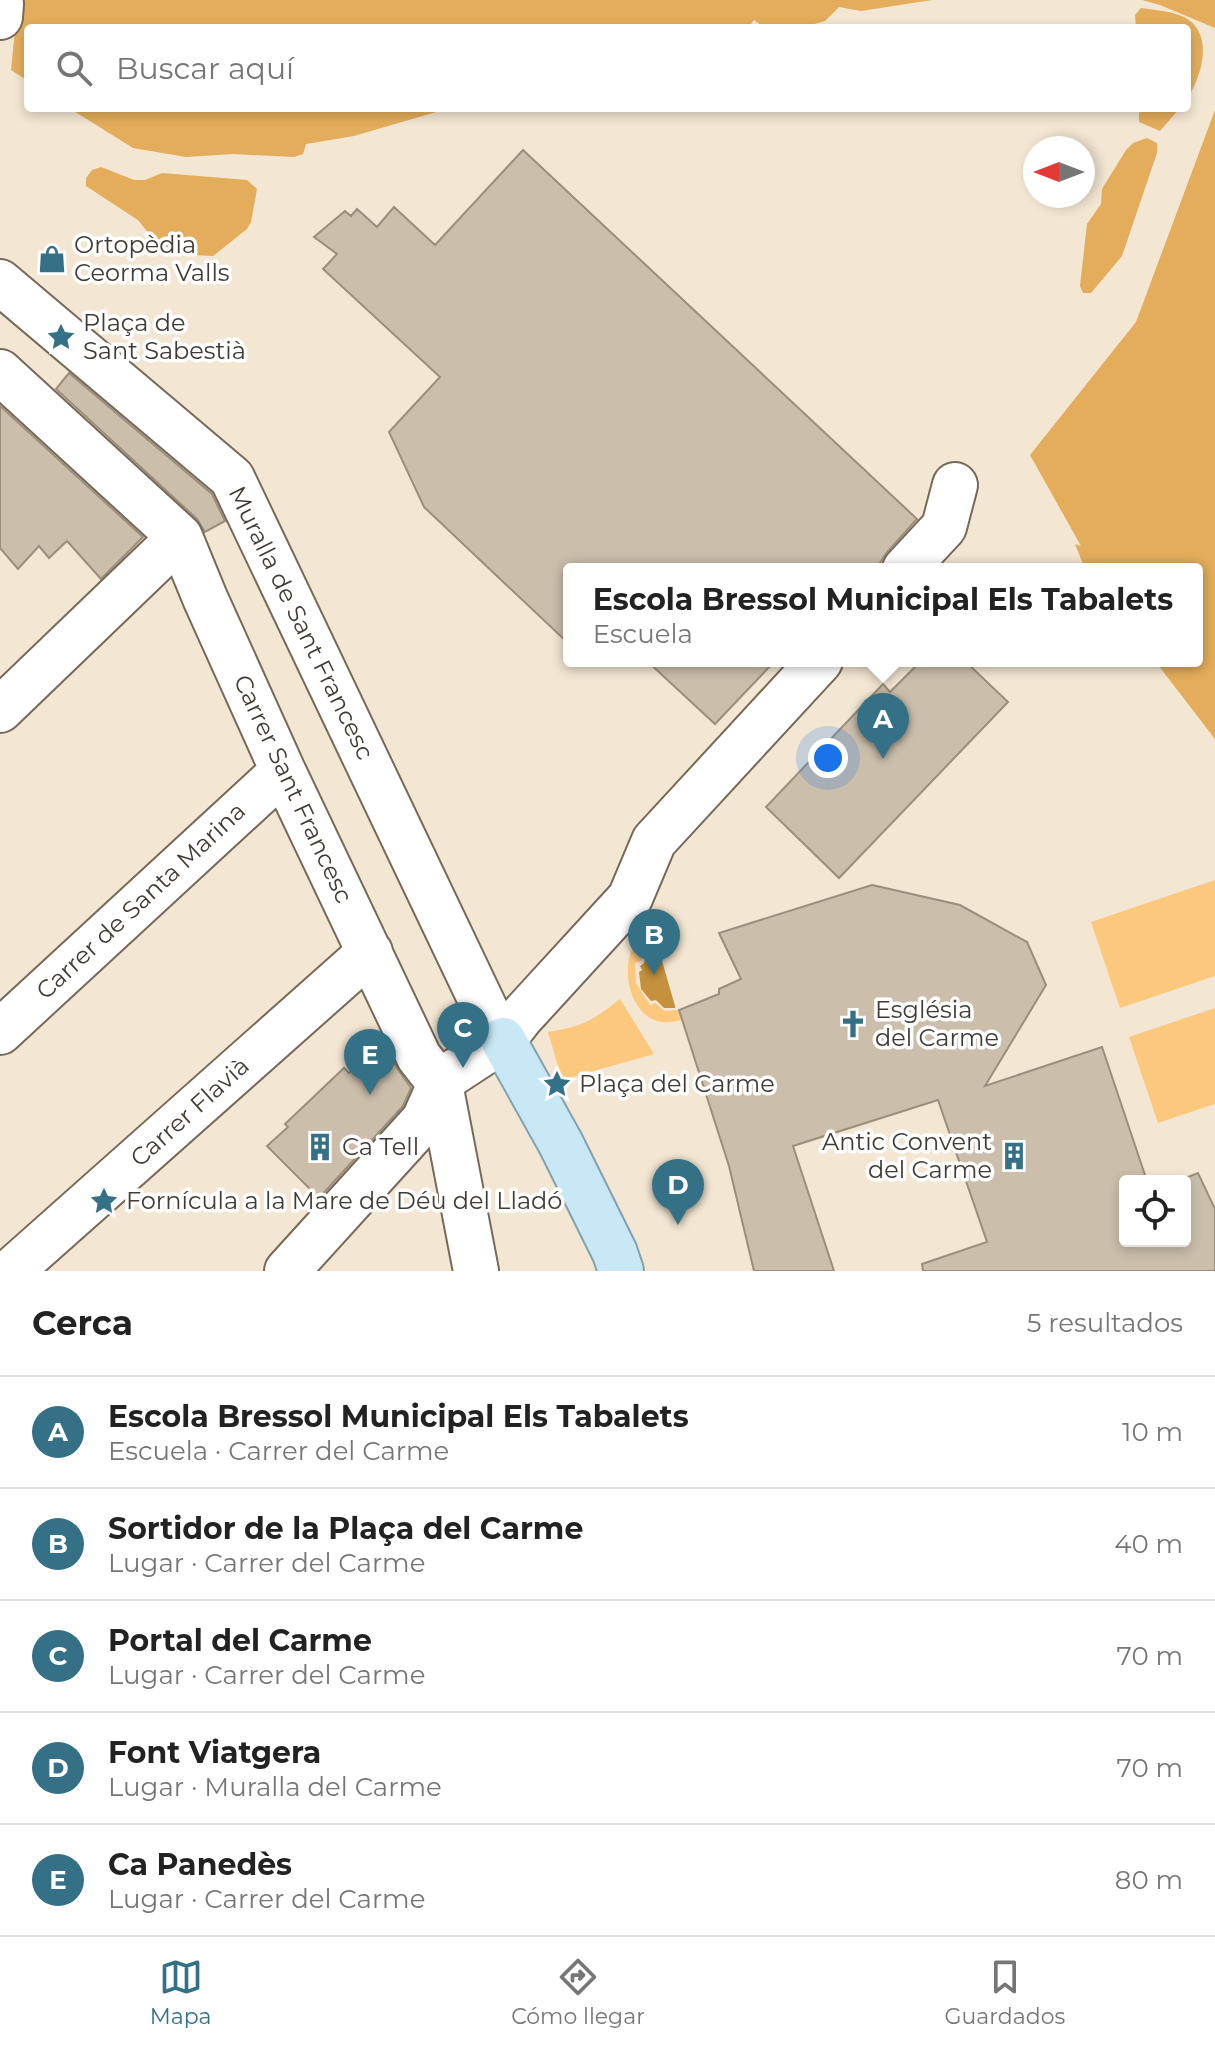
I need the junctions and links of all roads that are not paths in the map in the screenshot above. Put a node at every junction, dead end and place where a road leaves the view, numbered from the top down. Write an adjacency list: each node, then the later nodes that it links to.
1 (0, 282): 11 (street, Muralla de Sant Francesc)
2 (0, 372): 4 (street, Carrer Sant Francesc)
3 (955, 485): 5 (street)
4 (180, 537): 7 (street); 8 (street, Carrer Sant Francesc)
5 (911, 563)
6 (814, 667): 11 (street)
7 (0, 710)
8 (283, 771): 9 (street, Carrer Sant Francesc); 10 (street, Carrer de Santa Marina)
9 (370, 952): 12 (street, Carrer Sant Francesc); 13 (street, Carrer Flavià)
10 (0, 1032)
11 (503, 1040): 12 (street); 16 (main road)
12 (440, 1084): 14 (street); 15 (street, Carrer Sant Francesc)
13 (11, 1271)
14 (287, 1271)
15 (476, 1271)
16 (621, 1271)

